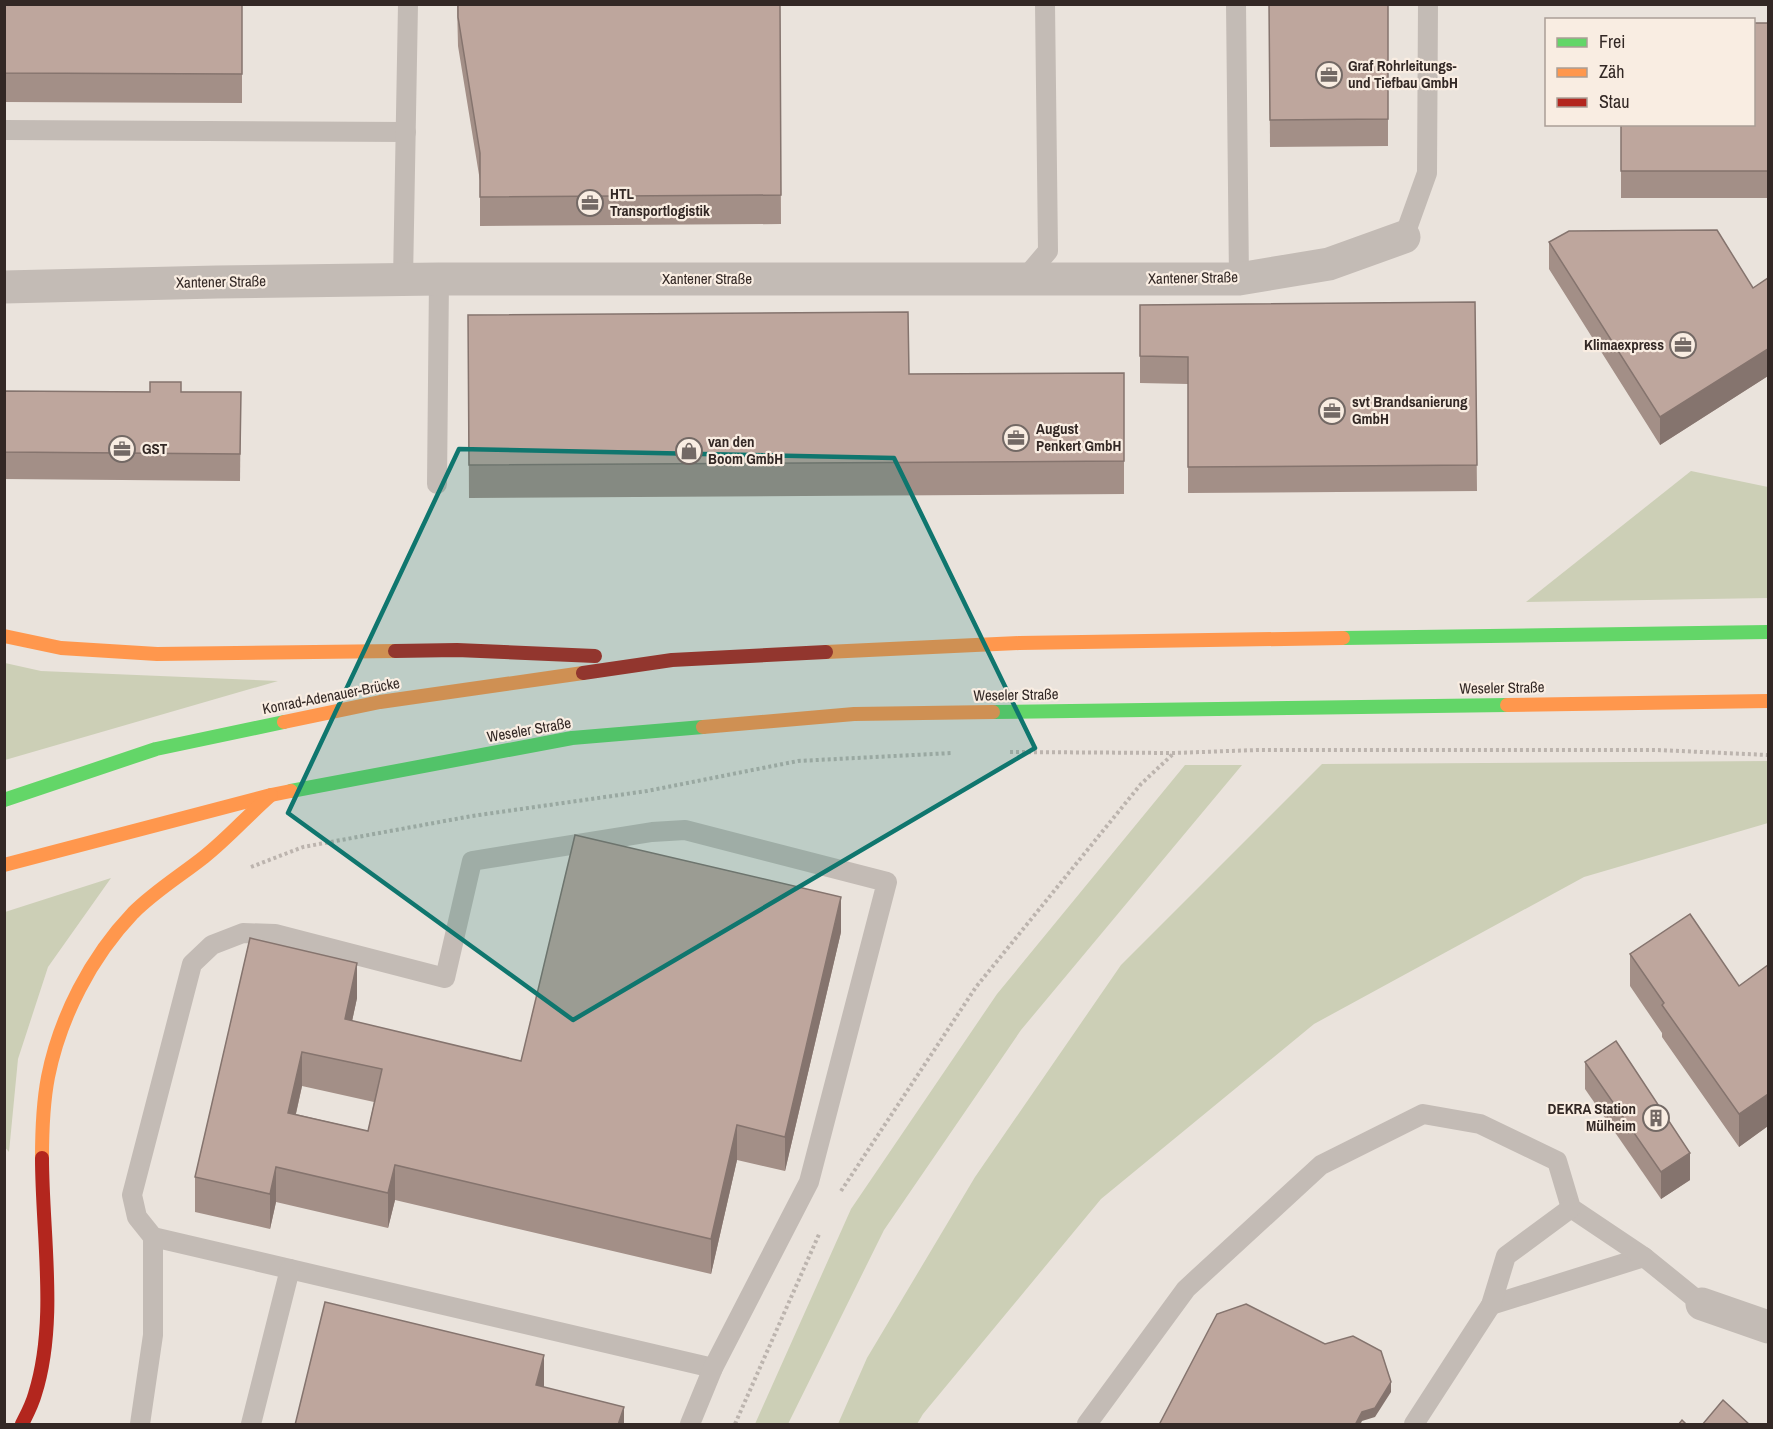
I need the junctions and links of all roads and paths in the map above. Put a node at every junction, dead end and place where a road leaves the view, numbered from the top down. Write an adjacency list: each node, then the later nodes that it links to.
1 (408, 4): 6 (lane)
2 (1045, 4): 8 (lane)
3 (1236, 4): 10 (lane)
4 (1428, 4): 7 (lane)
5 (4, 130): 6 (lane)
6 (406, 132): 11 (lane)
7 (1404, 237): 10 (street, Xantener Straße)
8 (1025, 278): 9 (street, Xantener Straße); 10 (street, Xantener Straße)
9 (439, 279): 11 (street, Xantener Straße); 13 (lane)
10 (1239, 279)
11 (403, 280): 12 (street, Xantener Straße)
12 (4, 287)
13 (437, 484)
14 (1768, 632): 16 (main road)
15 (4, 636): 16 (main road)
16 (672, 660): 20 (main road, Konrad-Adenauer-Brücke)
17 (1768, 701): 19 (main road, Weseler Straße)
18 (1174, 753): 22 (path)
19 (271, 795): 21 (main road); 32 (main road)
20 (4, 800)
21 (4, 865)
22 (836, 1198)
23 (1571, 1208): 26 (lane); 29 (lane); 37 (lane)
24 (821, 1230): 36 (path)
25 (153, 1237): 27 (lane); 31 (lane); 33 (lane)
26 (1644, 1257): 28 (lane); 29 (lane)
27 (290, 1269): 31 (lane); 34 (lane)
28 (1702, 1304): 30 (street)
29 (1491, 1305): 38 (lane)
30 (1768, 1327)
31 (713, 1368): 35 (lane)
32 (22, 1425)
33 (140, 1425)
34 (250, 1425)
35 (690, 1425)
36 (735, 1425)
37 (1087, 1425)
38 (1414, 1425)

